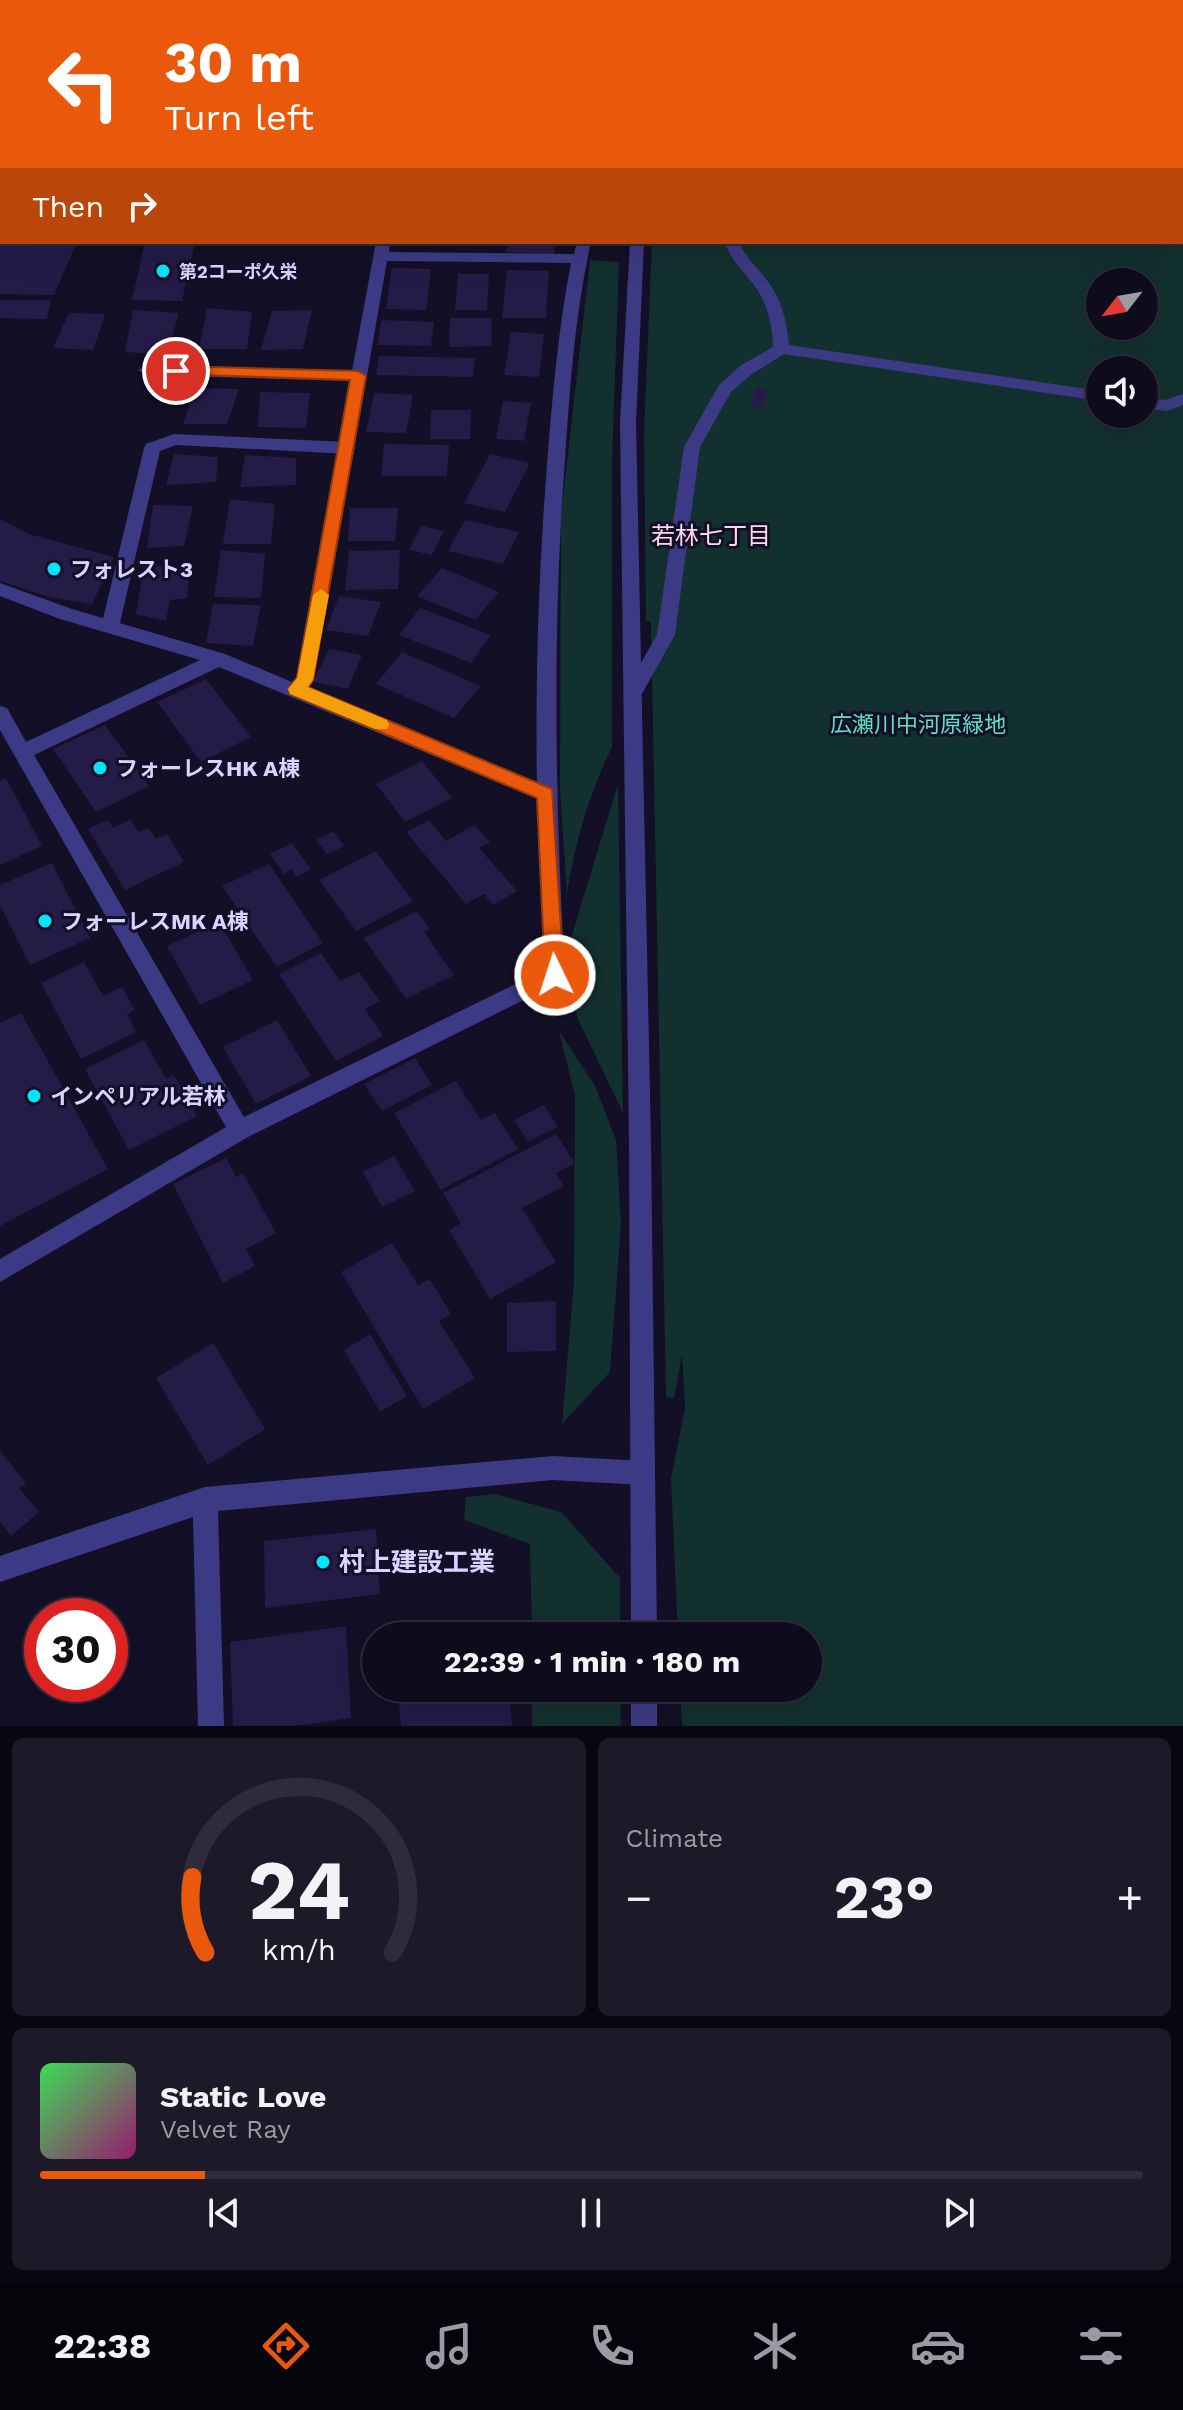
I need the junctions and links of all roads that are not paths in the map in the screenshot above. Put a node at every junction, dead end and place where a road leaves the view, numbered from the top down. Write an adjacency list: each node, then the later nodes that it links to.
1 (637, 244): 16 (street)
2 (733, 244): 5 (street)
3 (382, 249): 4 (street); 7 (street)
4 (582, 251): 19 (street)
5 (781, 349): 8 (street); 16 (street)
6 (146, 370): 7 (street)
7 (358, 376): 11 (street)
8 (1086, 394)
9 (1183, 399): 10 (street)
10 (1158, 405)
11 (348, 448): 13 (street); 15 (street)
12 (0, 589): 13 (street)
13 (110, 627): 14 (street)
14 (219, 659): 15 (street); 18 (street)
15 (296, 689): 19 (street)
16 (632, 694): 22 (street)
17 (0, 713): 18 (street)
18 (23, 752): 20 (street)
19 (545, 794): 20 (street)
20 (240, 1130): 21 (street)
21 (0, 1271)
22 (643, 1473): 23 (street); 25 (street)
23 (205, 1500): 24 (street); 27 (street)
24 (0, 1569)
25 (644, 1622)
26 (644, 1702): 28 (street)
27 (211, 1726)
28 (644, 1726)

